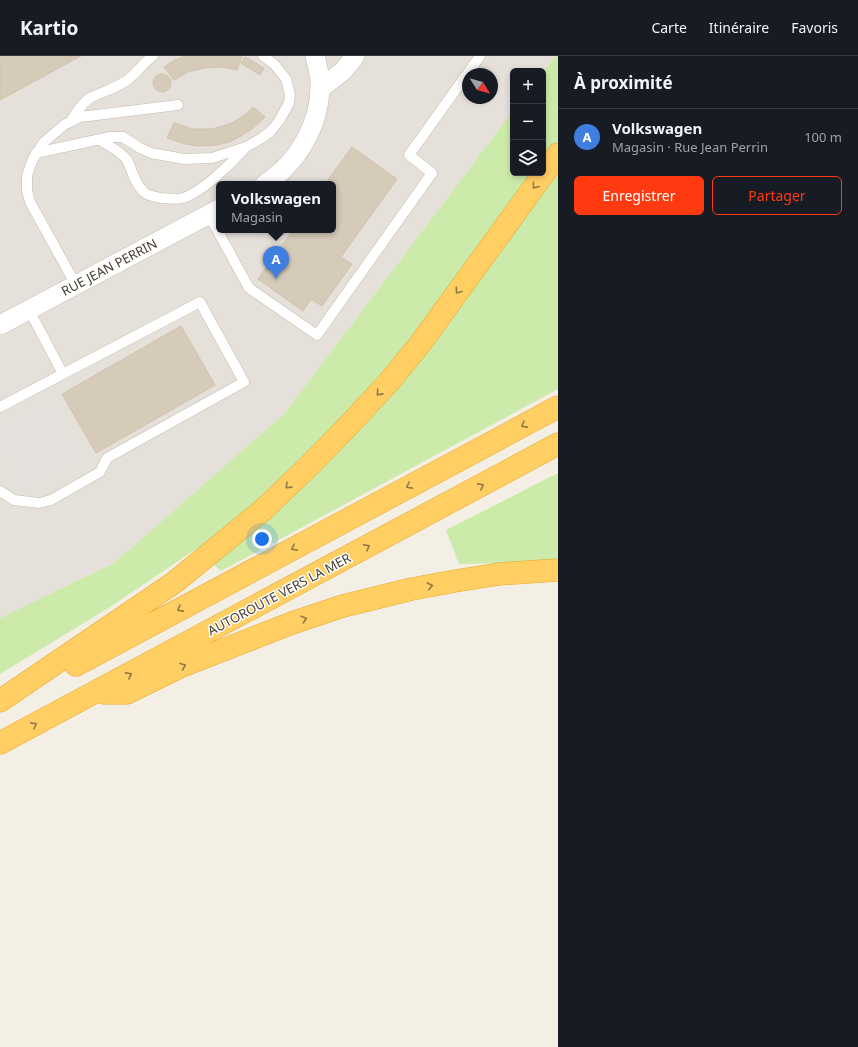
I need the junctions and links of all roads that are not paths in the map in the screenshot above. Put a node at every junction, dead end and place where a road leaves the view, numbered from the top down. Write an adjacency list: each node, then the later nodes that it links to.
1 (153, 56): 8 (lane)
2 (263, 56): 10 (lane)
3 (315, 56): 6 (street)
4 (355, 56): 6 (street)
5 (480, 56): 15 (lane)
6 (320, 89): 13 (street)
7 (178, 105): 8 (lane)
8 (70, 122): 11 (lane)
9 (100, 140): 10 (lane); 10 (lane); 11 (lane)
10 (246, 147)
11 (36, 154): 16 (lane)
12 (558, 154): 26 (highway, one-way to 26)
13 (269, 181)
14 (214, 212): 16 (street, RUE JEAN PERRIN)
15 (223, 233)
16 (76, 285): 17 (street, RUE JEAN PERRIN)
17 (29, 310): 18 (street, RUE JEAN PERRIN); 19 (lane)
18 (0, 325)
19 (63, 374): 21 (lane); 23 (lane)
20 (558, 406): 27 (highway, one-way to 27)
21 (0, 407)
22 (558, 444): 25 (highway, AUTOROUTE VERS LA MER, one-way to 22)
23 (0, 491)
24 (558, 570): 25 (highway, one-way to 24)
25 (94, 693): 28 (highway, AUTOROUTE VERS LA MER, one-way to 25)
26 (0, 701)
27 (0, 705)
28 (0, 743)

